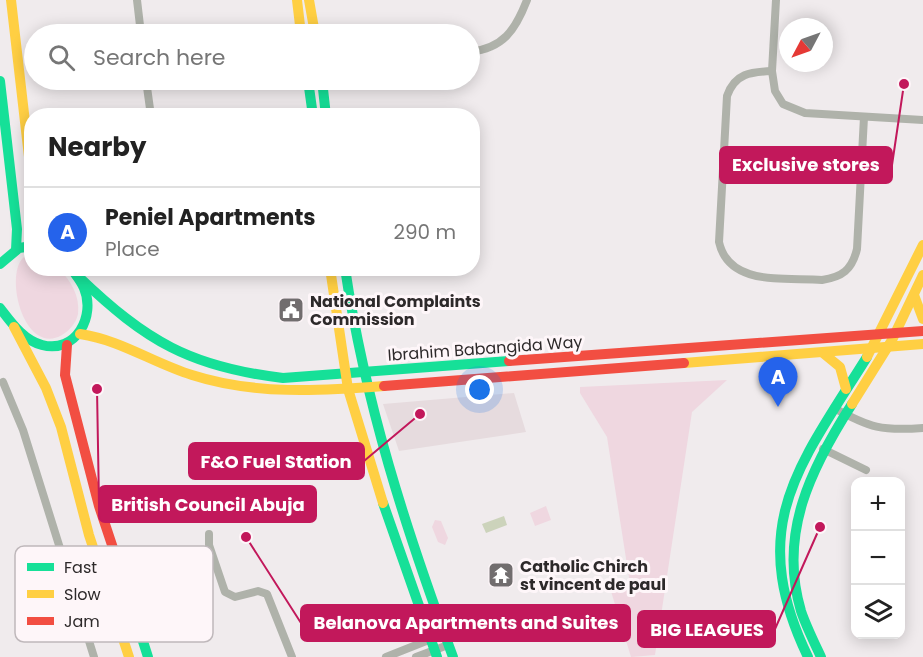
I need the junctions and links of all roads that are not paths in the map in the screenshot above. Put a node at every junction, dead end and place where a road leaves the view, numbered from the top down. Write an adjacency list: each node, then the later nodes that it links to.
1 (11, 0): 19 (main road)
2 (137, 0): 7 (street)
3 (297, 0): 8 (main road)
4 (309, 0): 9 (main road)
5 (527, 0): 10 (street)
6 (776, 0): 11 (street)
7 (140, 24)
8 (300, 24)
9 (313, 24)
10 (480, 50)
11 (772, 71): 20 (street); 20 (street)
12 (0, 81): 24 (main road)
13 (148, 90): 16 (street)
14 (309, 90): 17 (main road)
15 (323, 90): 18 (main road)
16 (151, 108)
17 (312, 108)
18 (325, 108)
19 (24, 113)
20 (864, 117): 21 (street)
21 (923, 120)
22 (923, 245): 34 (main road)
23 (24, 249): 24 (main road)
24 (5, 257)
25 (923, 275): 29 (main road)
26 (331, 276): 43 (main road)
27 (346, 276): 42 (main road)
28 (79, 277): 36 (main road); 43 (main road, Ibrahim Babangida Way)
29 (914, 295): 31 (main road); 35 (main road)
30 (0, 308): 32 (main road)
31 (923, 319)
32 (7, 320): 38 (main road); 55 (main road)
33 (923, 331): 35 (main road, Ibrahim Babangida Way)
34 (881, 333): 35 (main road, Ibrahim Babangida Way); 40 (main road); 42 (main road, Ibrahim Babangida Way)
35 (895, 333): 39 (main road)
36 (80, 334): 38 (main road); 46 (main road, Ibrahim Babangida Way)
37 (923, 344): 39 (main road, Ibrahim Babangida Way)
38 (67, 345): 56 (main road)
39 (888, 347): 40 (main road, Ibrahim Babangida Way); 49 (main road)
40 (873, 348): 41 (main road, Ibrahim Babangida Way); 47 (main road)
41 (820, 352): 45 (main road, Ibrahim Babangida Way); 47 (main road)
42 (361, 372): 43 (main road, Ibrahim Babangida Way); 45 (main road)
43 (345, 373): 46 (main road)
44 (3, 382): 54 (street)
45 (364, 388): 46 (main road, Ibrahim Babangida Way); 60 (main road)
46 (348, 389): 59 (main road)
47 (846, 389): 48 (main road)
48 (834, 408): 49 (street); 72 (main road)
49 (844, 414): 50 (street); 51 (main road)
50 (923, 428)
51 (823, 449): 52 (street); 73 (main road)
52 (866, 470)
53 (209, 534): 57 (street)
54 (59, 546)
55 (93, 546)
56 (112, 546)
57 (209, 546)
58 (213, 557): 68 (street)
59 (430, 639): 60 (street); 64 (main road); 69 (street)
60 (446, 639): 64 (street); 71 (main road)
61 (89, 642): 65 (street)
62 (124, 642): 66 (main road)
63 (143, 642): 67 (main road)
64 (436, 654): 70 (street)
65 (94, 657)
66 (129, 657)
67 (148, 657)
68 (292, 657)
69 (386, 657)
70 (416, 657)
71 (453, 657)
72 (808, 657)
73 (821, 657)

